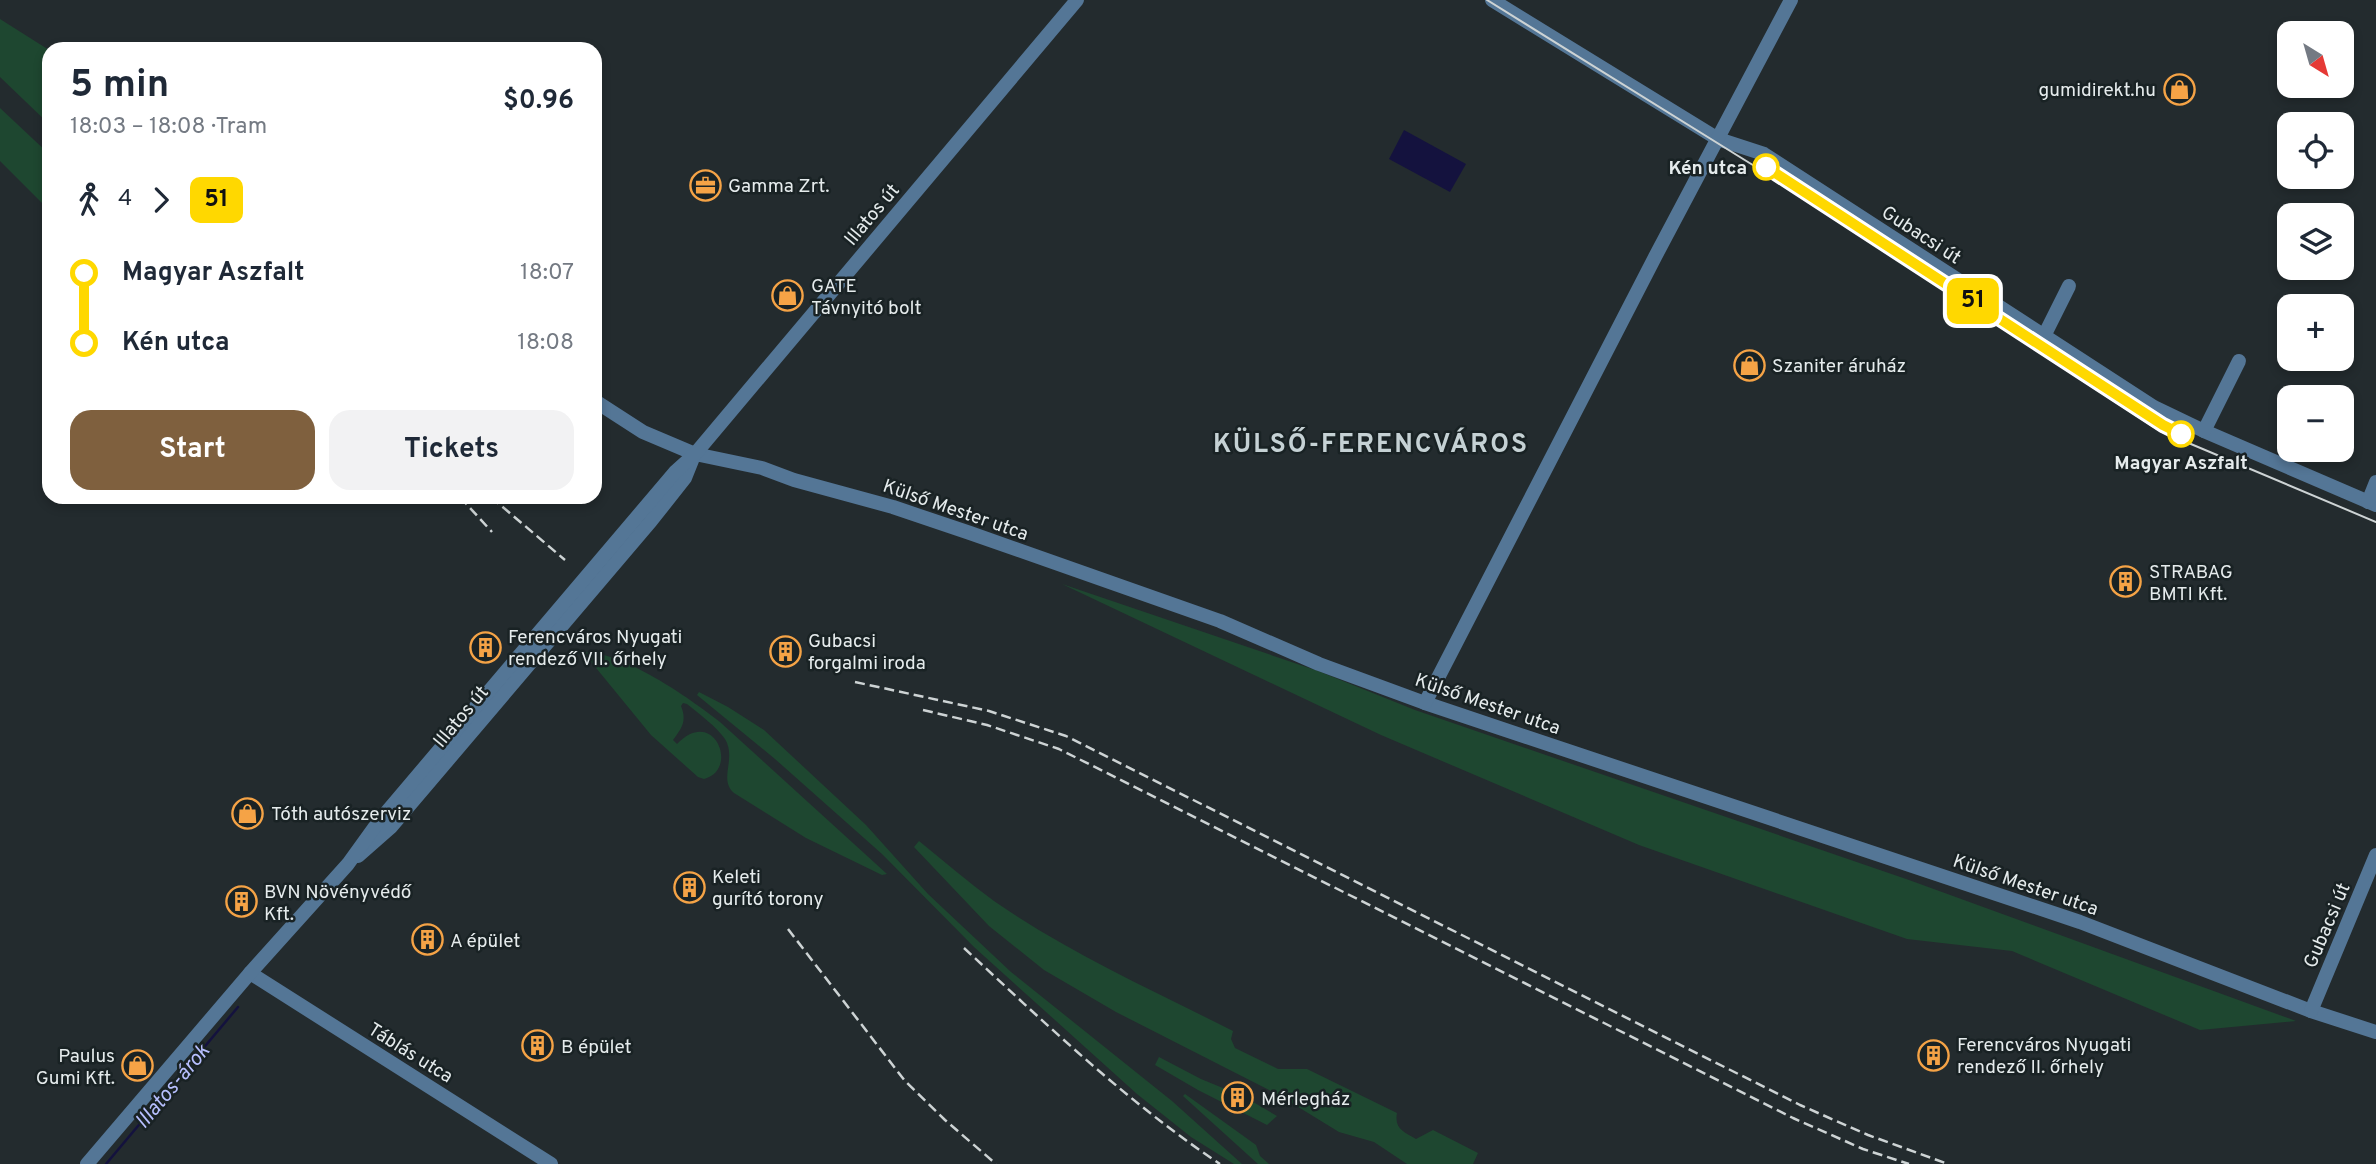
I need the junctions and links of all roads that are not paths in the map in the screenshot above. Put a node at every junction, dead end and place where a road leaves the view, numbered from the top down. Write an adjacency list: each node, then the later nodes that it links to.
1 (1077, 0): 10 (street, Illatos út)
2 (1492, 0): 4 (street, Gubacsi út)
3 (1791, 0): 4 (street)
4 (1718, 139): 6 (street, Gubacsi út); 13 (street)
5 (2069, 286): 6 (street)
6 (2044, 336): 9 (street, Gubacsi út)
7 (2239, 361): 9 (street)
8 (602, 406): 10 (street, Külső Mester utca)
9 (2204, 431): 12 (street, Gubacsi út)
10 (695, 454): 13 (street, Külső Mester utca); 15 (street, Illatos út)
11 (2376, 482): 12 (street)
12 (2372, 503)
13 (1425, 703): 16 (street, Külső Mester utca)
14 (2376, 855): 16 (street, Gubacsi út)
15 (250, 973): 18 (street, Illatos út); 19 (street, Táblás utca)
16 (2311, 1011): 17 (street, Külső Mester utca)
17 (2376, 1032)
18 (87, 1164)
19 (551, 1164)

